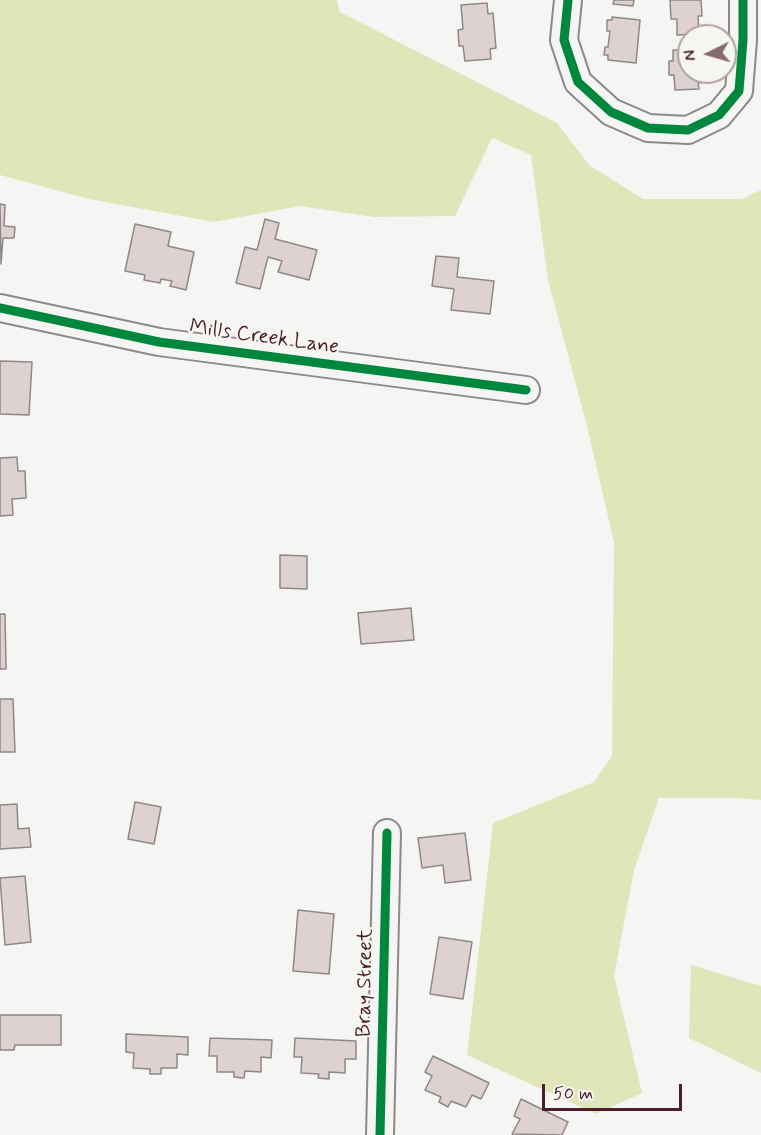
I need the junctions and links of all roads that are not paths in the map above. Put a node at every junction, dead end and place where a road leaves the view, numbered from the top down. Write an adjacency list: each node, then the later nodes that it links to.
1 (568, 0): 2 (street)
2 (743, 0)
3 (0, 308): 4 (street, Mills Creek Lane)
4 (526, 390)
5 (387, 833): 6 (street, Bray Street)
6 (380, 1135)

